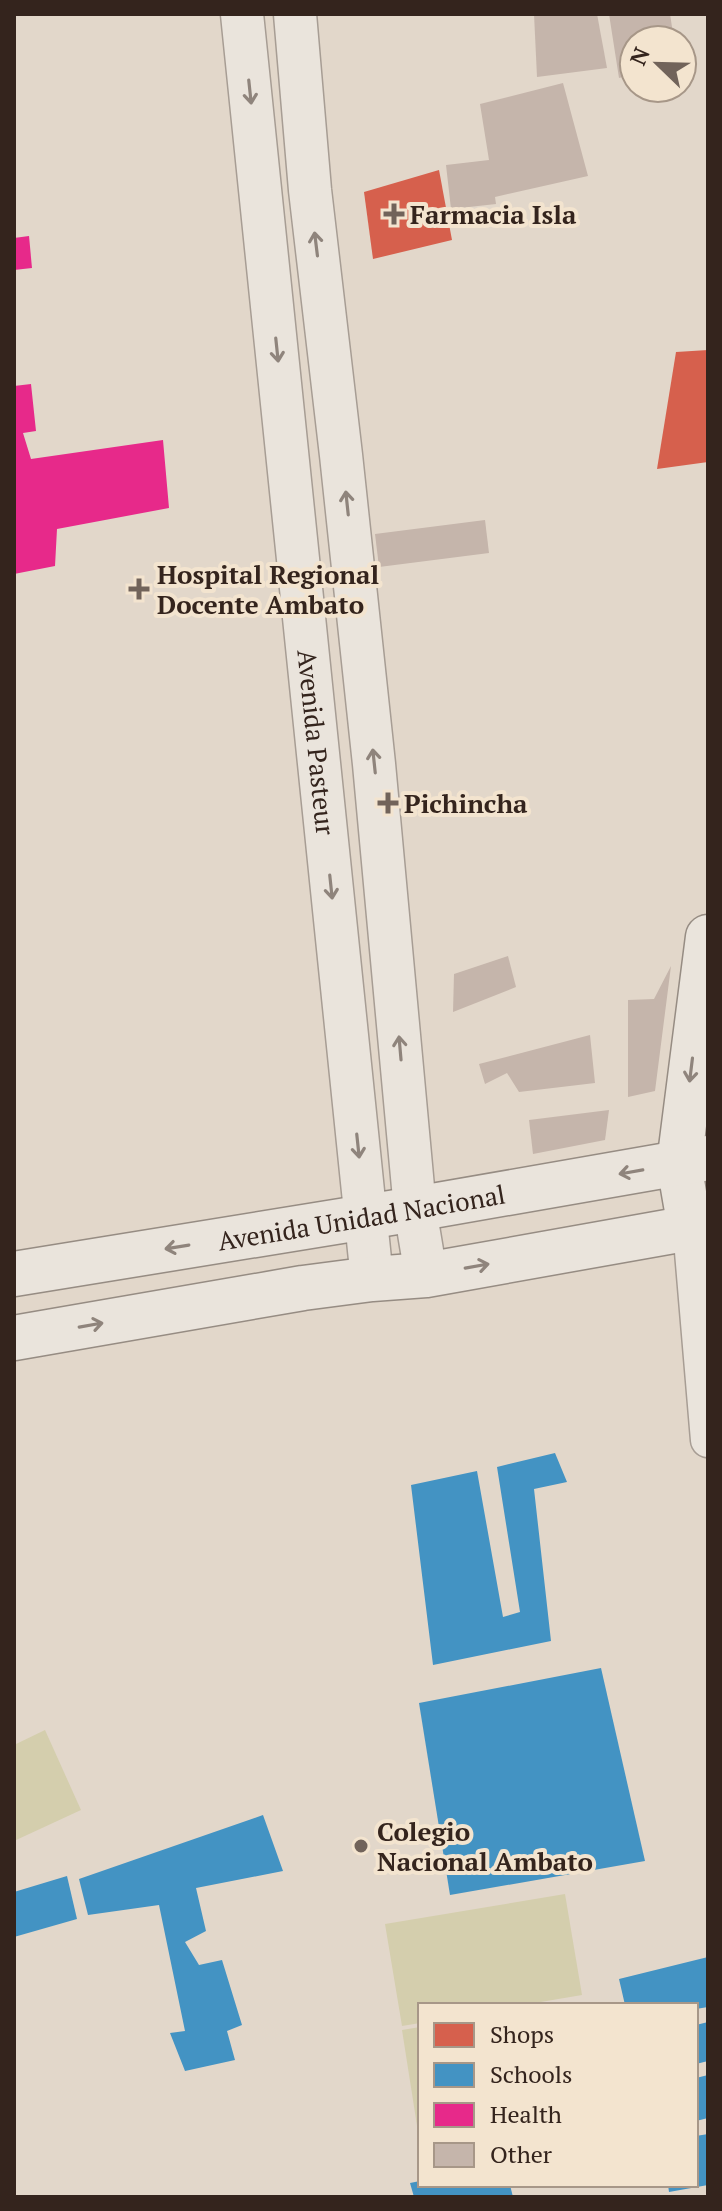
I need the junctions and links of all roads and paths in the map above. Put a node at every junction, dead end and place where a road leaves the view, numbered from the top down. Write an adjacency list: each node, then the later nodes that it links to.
1 (242, 14): 7 (street, Avenida Pasteur, one-way to 7)
2 (295, 14): 5 (street, Avenida Pasteur, one-way to 2)
3 (708, 937): 4 (main road, one-way to 4)
4 (694, 1161): 5 (main road, Avenida Unidad Nacional, one-way to 5); 6 (main road)
5 (415, 1209): 7 (main road, Avenida Unidad Nacional); 9 (street, Avenida Pasteur)
6 (702, 1216): 9 (main road, one-way to 6); 12 (street)
7 (365, 1217): 8 (main road, Avenida Unidad Nacional, one-way to 8); 10 (street, Avenida Pasteur)
8 (14, 1274)
9 (426, 1275): 10 (main road)
10 (372, 1279): 11 (main road, one-way to 10)
11 (14, 1338)
12 (708, 1440)

